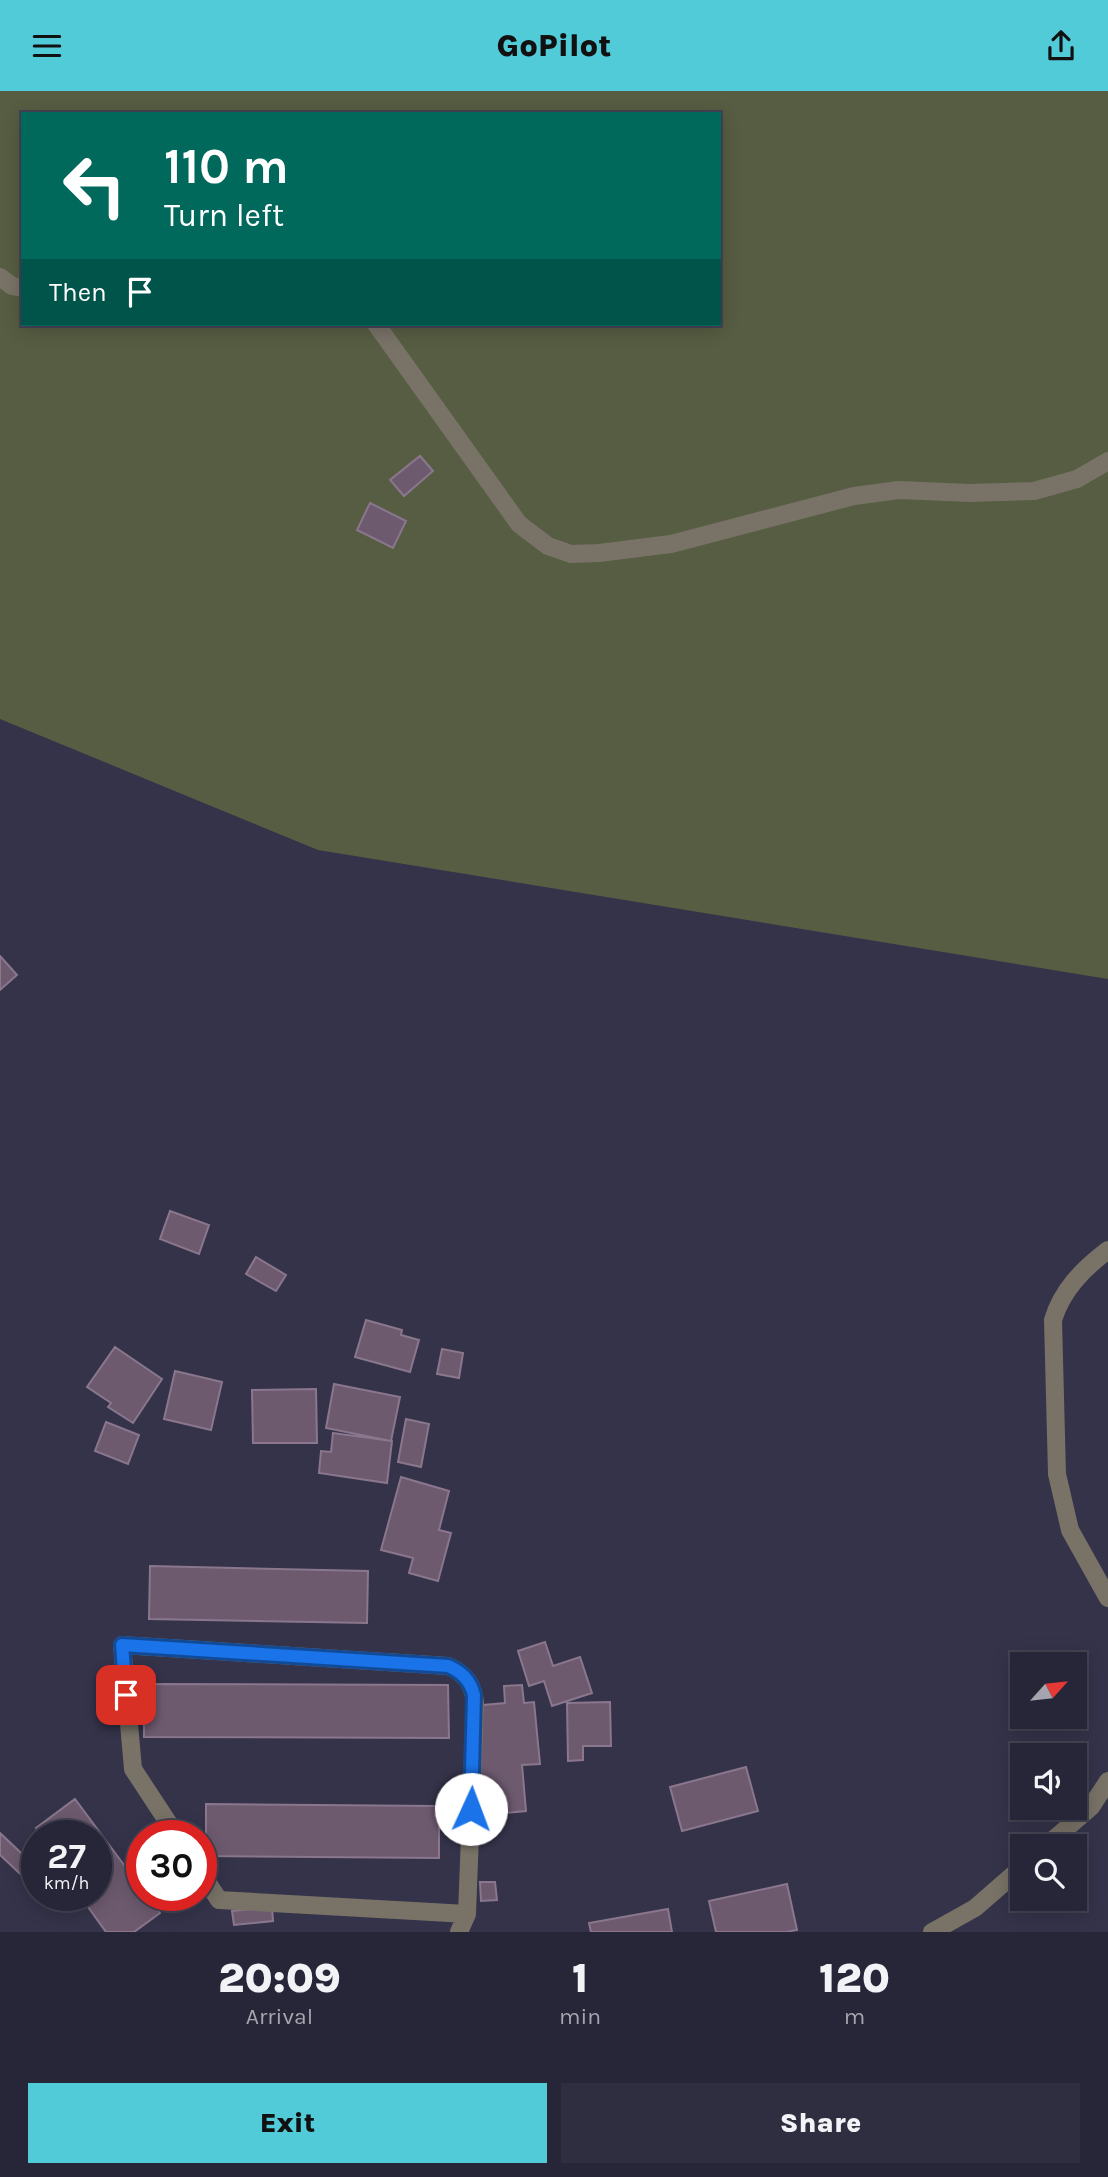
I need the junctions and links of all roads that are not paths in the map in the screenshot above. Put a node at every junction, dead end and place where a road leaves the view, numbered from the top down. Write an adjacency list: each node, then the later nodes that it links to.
1 (0, 277): 2 (street)
2 (21, 288)
3 (377, 326): 4 (street)
4 (1108, 461)
5 (1108, 1250): 6 (street)
6 (1106, 1591)
7 (1108, 1781): 9 (street)
8 (166, 1820): 12 (street)
9 (1060, 1834)
10 (1010, 1877): 14 (street)
11 (217, 1897): 12 (street)
12 (467, 1914): 13 (street)
13 (460, 1932)
14 (932, 1932)

